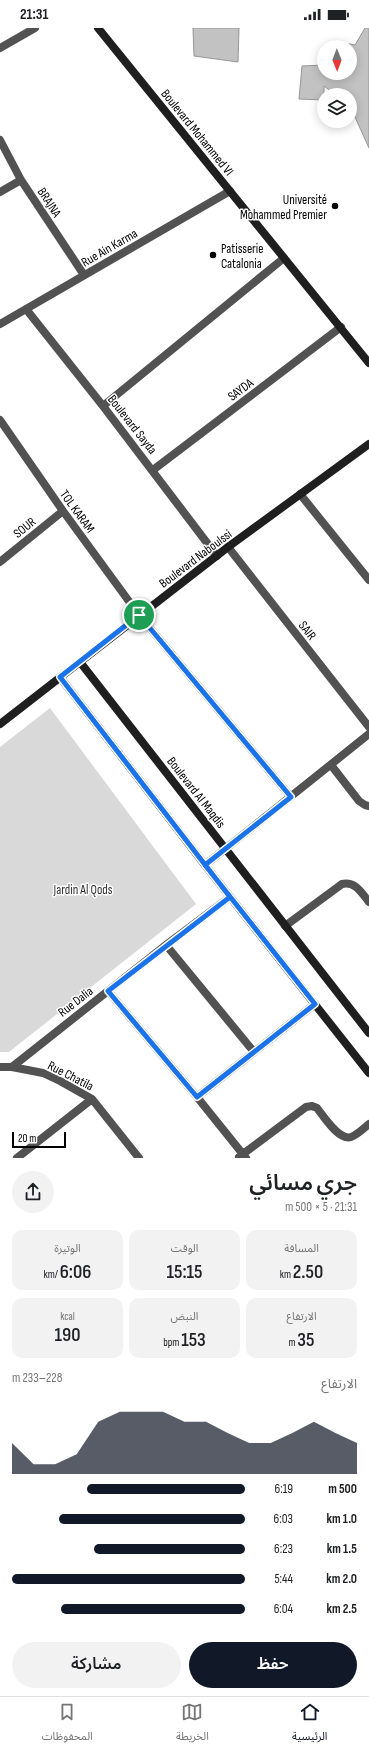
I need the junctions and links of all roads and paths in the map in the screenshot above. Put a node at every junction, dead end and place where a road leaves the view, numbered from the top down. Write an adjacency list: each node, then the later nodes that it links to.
1 (35, 28): 3 (street)
2 (98, 28): 6 (street, Boulevard Mohammed VI)
3 (0, 48)
4 (0, 140): 5 (street, BRAJNA)
5 (21, 180): 7 (street); 9 (street, BRAJNA)
6 (230, 191): 8 (street, Boulevard Mohammed VI); 9 (street, Rue Ain Karma)
7 (0, 192)
8 (284, 258): 12 (street, Boulevard Mohammed VI); 14 (street)
9 (84, 275): 10 (street, Rue Ain Karma)
10 (26, 309): 11 (street, Rue Ain Karma); 14 (street, Boulevard Sayda)
11 (0, 324)
12 (341, 327): 13 (street, Boulevard Mohammed VI); 17 (street, SAYDA)
13 (369, 363)
14 (103, 406): 17 (street, Boulevard Sayda)
15 (0, 420): 19 (street, TOL KARAM)
16 (369, 444): 18 (street, Boulevard Naboulssi)
17 (153, 470): 21 (street, Boulevard Sayda)
18 (300, 494): 20 (street, Boulevard Naboulssi); 23 (street)
19 (63, 511): 22 (street, SOUR); 24 (street, TOL KARAM)
20 (228, 547): 21 (street, Boulevard Naboulssi); 28 (street, SAIR)
21 (217, 556): 24 (street, Boulevard Naboulssi)
22 (0, 562)
23 (369, 580)
24 (139, 615): 25 (street, Boulevard Naboulssi); 31 (street, TOL KARAM)
25 (80, 662): 26 (street, Boulevard Naboulssi); 33 (street, Boulevard Al Maqdis)
26 (60, 677): 27 (street, Boulevard Naboulssi); 34 (street)
27 (0, 724)
28 (369, 727)
29 (369, 734): 30 (street)
30 (331, 765): 31 (street); 32 (street)
31 (291, 797): 33 (street)
32 (369, 806)
33 (226, 849): 34 (street); 37 (street, Boulevard Al Maqdis)
34 (205, 865): 35 (street)
35 (230, 897): 38 (street, Rue Dalia); 40 (street)
36 (369, 902): 37 (street)
37 (286, 926): 41 (street, Boulevard Al Maqdis)
38 (166, 945): 39 (street, Rue Dalia); 42 (street)
39 (108, 991): 44 (street, Rue Dalia); 46 (street)
40 (315, 1004): 42 (street); 45 (street)
41 (369, 1033)
42 (254, 1052): 46 (street)
43 (0, 1067): 44 (street, Rue Chatila)
44 (12, 1067): 47 (street, Rue Chatila)
45 (369, 1073)
46 (197, 1097): 50 (street)
47 (92, 1099): 49 (street, Rue Chatila); 51 (street)
48 (369, 1124): 50 (street)
49 (137, 1157)
50 (242, 1157)
51 (17, 1158)

